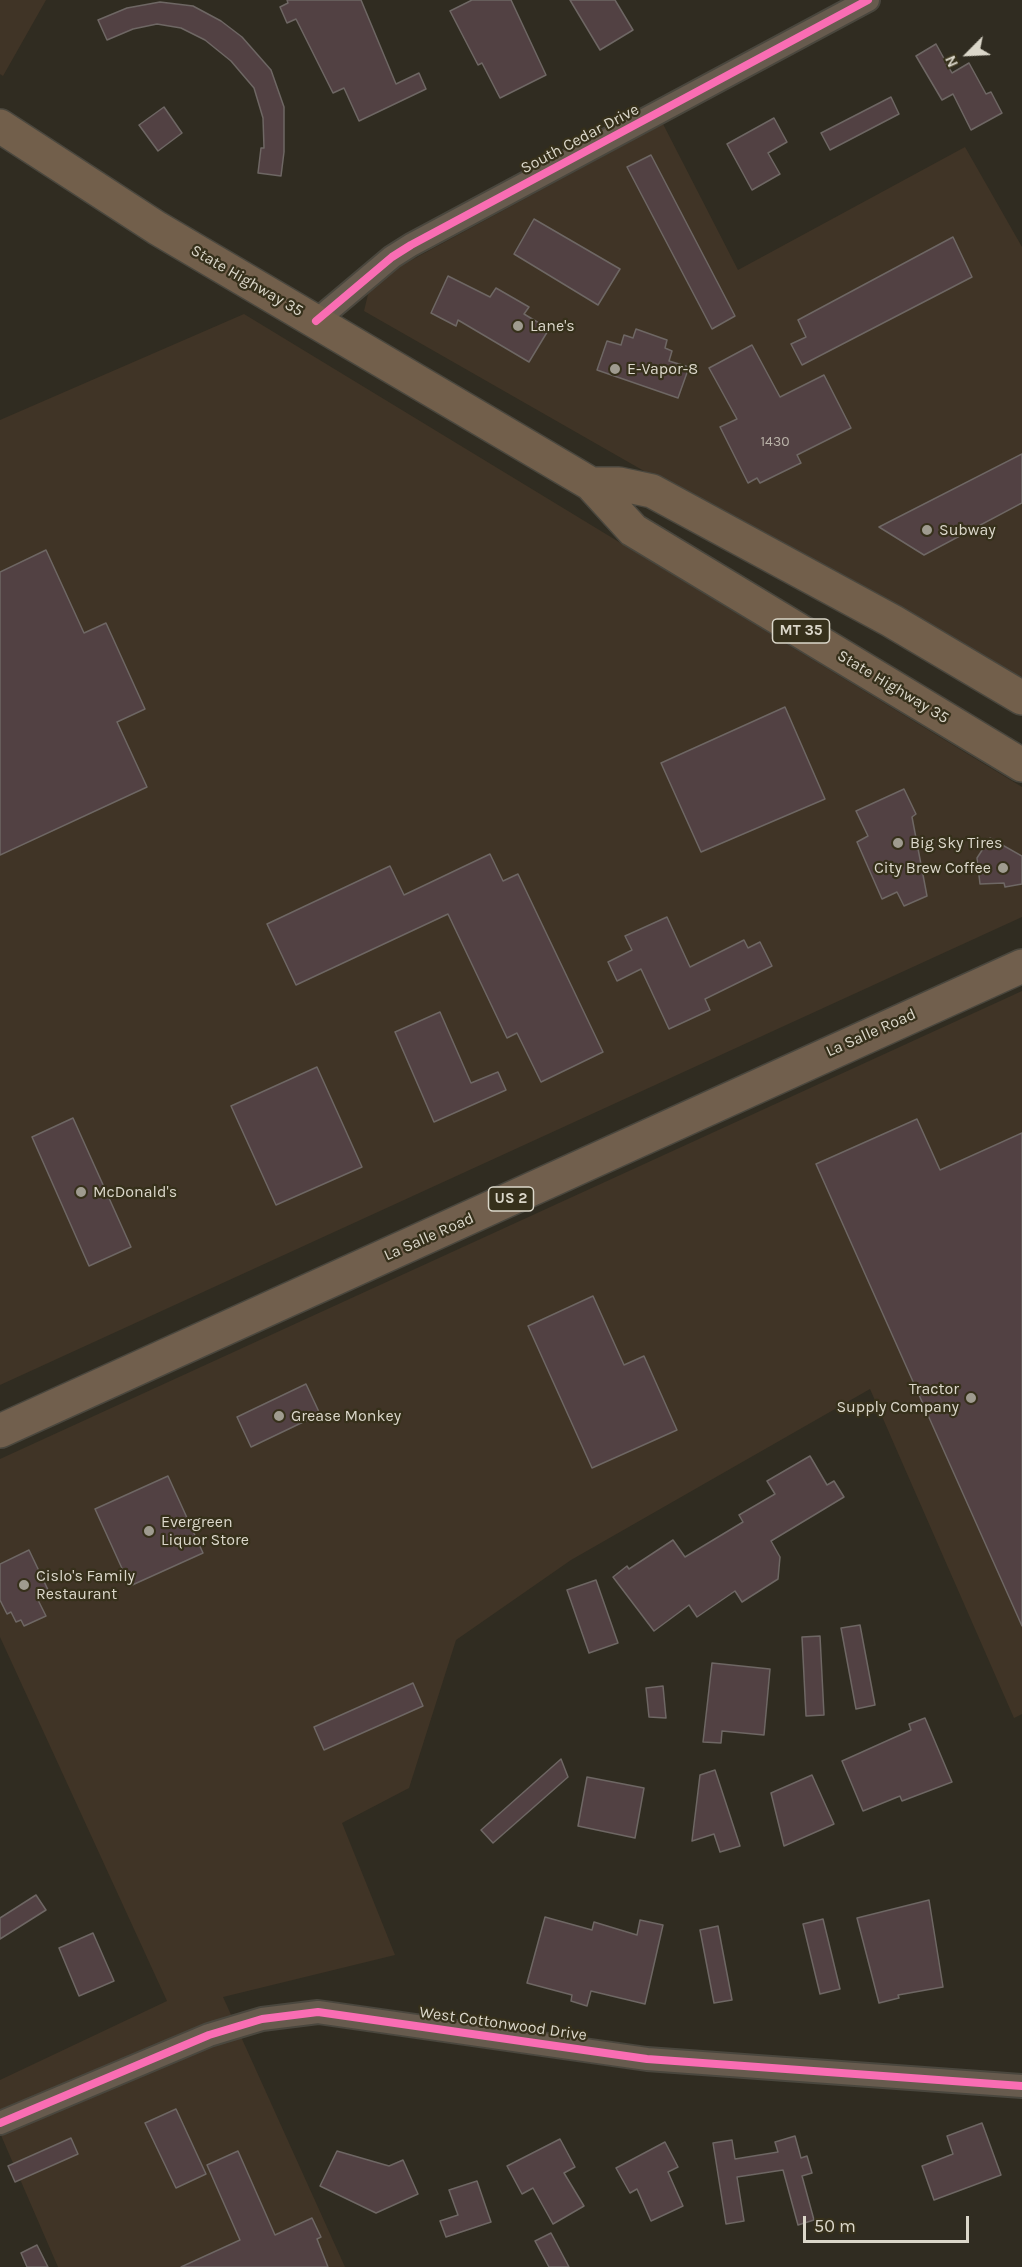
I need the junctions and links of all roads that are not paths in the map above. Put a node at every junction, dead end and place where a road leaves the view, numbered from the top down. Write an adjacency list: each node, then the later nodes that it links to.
1 (868, 0): 3 (street, South Cedar Drive)
2 (0, 126): 3 (main road, State Highway 35 / MT 35)
3 (316, 321): 4 (main road, State Highway 35 / MT 35)
4 (591, 484): 5 (main road, State Highway 35 / MT 35); 6 (main road, State Highway 35 / MT 35)
5 (1022, 698)
6 (1022, 765)
7 (1022, 966): 8 (highway, La Salle Road / US 2)
8 (0, 1431)
9 (1022, 2086): 10 (street, West Cottonwood Drive)
10 (0, 2123)

